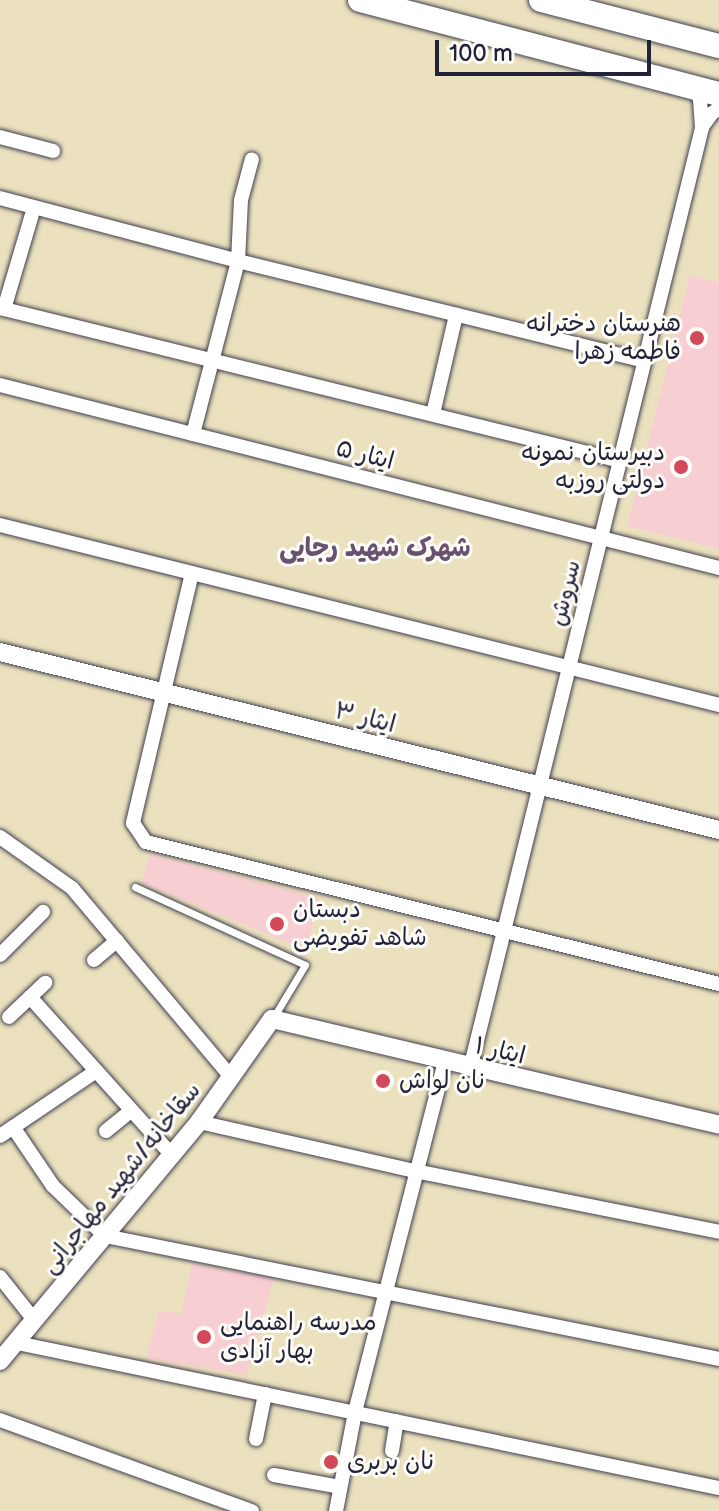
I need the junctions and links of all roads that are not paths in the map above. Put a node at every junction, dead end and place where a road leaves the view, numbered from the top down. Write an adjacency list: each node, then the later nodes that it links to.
1 (360, 0): 4 (highway)
2 (541, 0): 3 (highway)
3 (719, 46)
4 (694, 87): 5 (highway); 7 (street)
5 (719, 94)
6 (719, 109): 7 (street)
7 (702, 128): 17 (street, سروش)
8 (0, 137): 9 (street)
9 (53, 151)
10 (252, 159): 13 (street)
11 (0, 198): 12 (street)
12 (34, 208): 13 (street); 14 (street)
13 (238, 261): 15 (street); 16 (street)
14 (2, 308): 16 (street)
15 (456, 315): 17 (street); 19 (street)
16 (214, 360): 19 (street); 20 (street)
17 (645, 361): 21 (street, سروش)
18 (0, 385): 20 (street, ایثار ۵)
19 (433, 414): 21 (street)
20 (193, 434): 23 (street, ایثار ۵)
21 (620, 461): 23 (street, سروش)
22 (0, 525): 25 (street)
23 (601, 538): 24 (street, ایثار ۵); 27 (street, سروش)
24 (719, 568)
25 (192, 573): 27 (street); 28 (street)
26 (0, 652): 28 (street, ایثار ۳)
27 (569, 667): 29 (street); 30 (street, سروش)
28 (164, 692): 30 (street, ایثار ۳); 35 (street)
29 (719, 705)
30 (540, 786): 31 (street, ایثار ۳); 35 (street, سروش)
31 (719, 830)
32 (0, 837): 36 (street)
33 (135, 887): 43 (lane)
34 (43, 912): 37 (street)
35 (504, 930): 40 (street); 45 (street, سروش)
36 (117, 941): 38 (street); 47 (street)
37 (0, 955)
38 (94, 960)
39 (45, 983): 41 (street)
40 (719, 984)
41 (30, 997): 42 (street); 46 (street)
42 (9, 1017)
43 (272, 1019): 44 (street, ایثار ۱); 47 (street, سقاخانه/شهید مهاجرانی)
44 (445, 1062): 45 (street, ایثار ۱); 55 (street)
45 (470, 1069): 50 (street, ایثار ۱)
46 (95, 1072): 48 (street); 51 (street)
47 (231, 1077): 49 (street, سقاخانه/شهید مهاجرانی)
48 (131, 1111): 52 (street); 54 (street)
49 (199, 1122): 54 (street, سقاخانه/شهید مهاجرانی); 55 (street)
50 (719, 1125)
51 (13, 1127): 53 (street); 57 (street)
52 (106, 1131)
53 (0, 1136)
54 (172, 1155): 57 (street, سقاخانه/شهید مهاجرانی)
55 (415, 1171): 56 (street); 59 (street)
56 (719, 1232)
57 (105, 1236): 59 (street); 60 (street, سقاخانه/شهید مهاجرانی)
58 (0, 1277): 60 (street)
59 (385, 1293): 62 (street); 65 (street)
60 (35, 1321): 61 (street, سقاخانه/شهید مهاجرانی)
61 (17, 1343): 63 (street, سقاخانه/شهید مهاجرانی); 64 (street)
62 (719, 1359)
63 (0, 1361)
64 (265, 1394): 65 (street); 68 (street)
65 (355, 1412): 67 (street); 71 (street)
66 (0, 1420): 73 (street)
67 (397, 1421): 69 (street); 72 (street)
68 (256, 1439)
69 (392, 1451)
70 (274, 1475): 71 (street)
71 (340, 1487): 74 (street)
72 (719, 1488)
73 (252, 1511)
74 (336, 1511)

